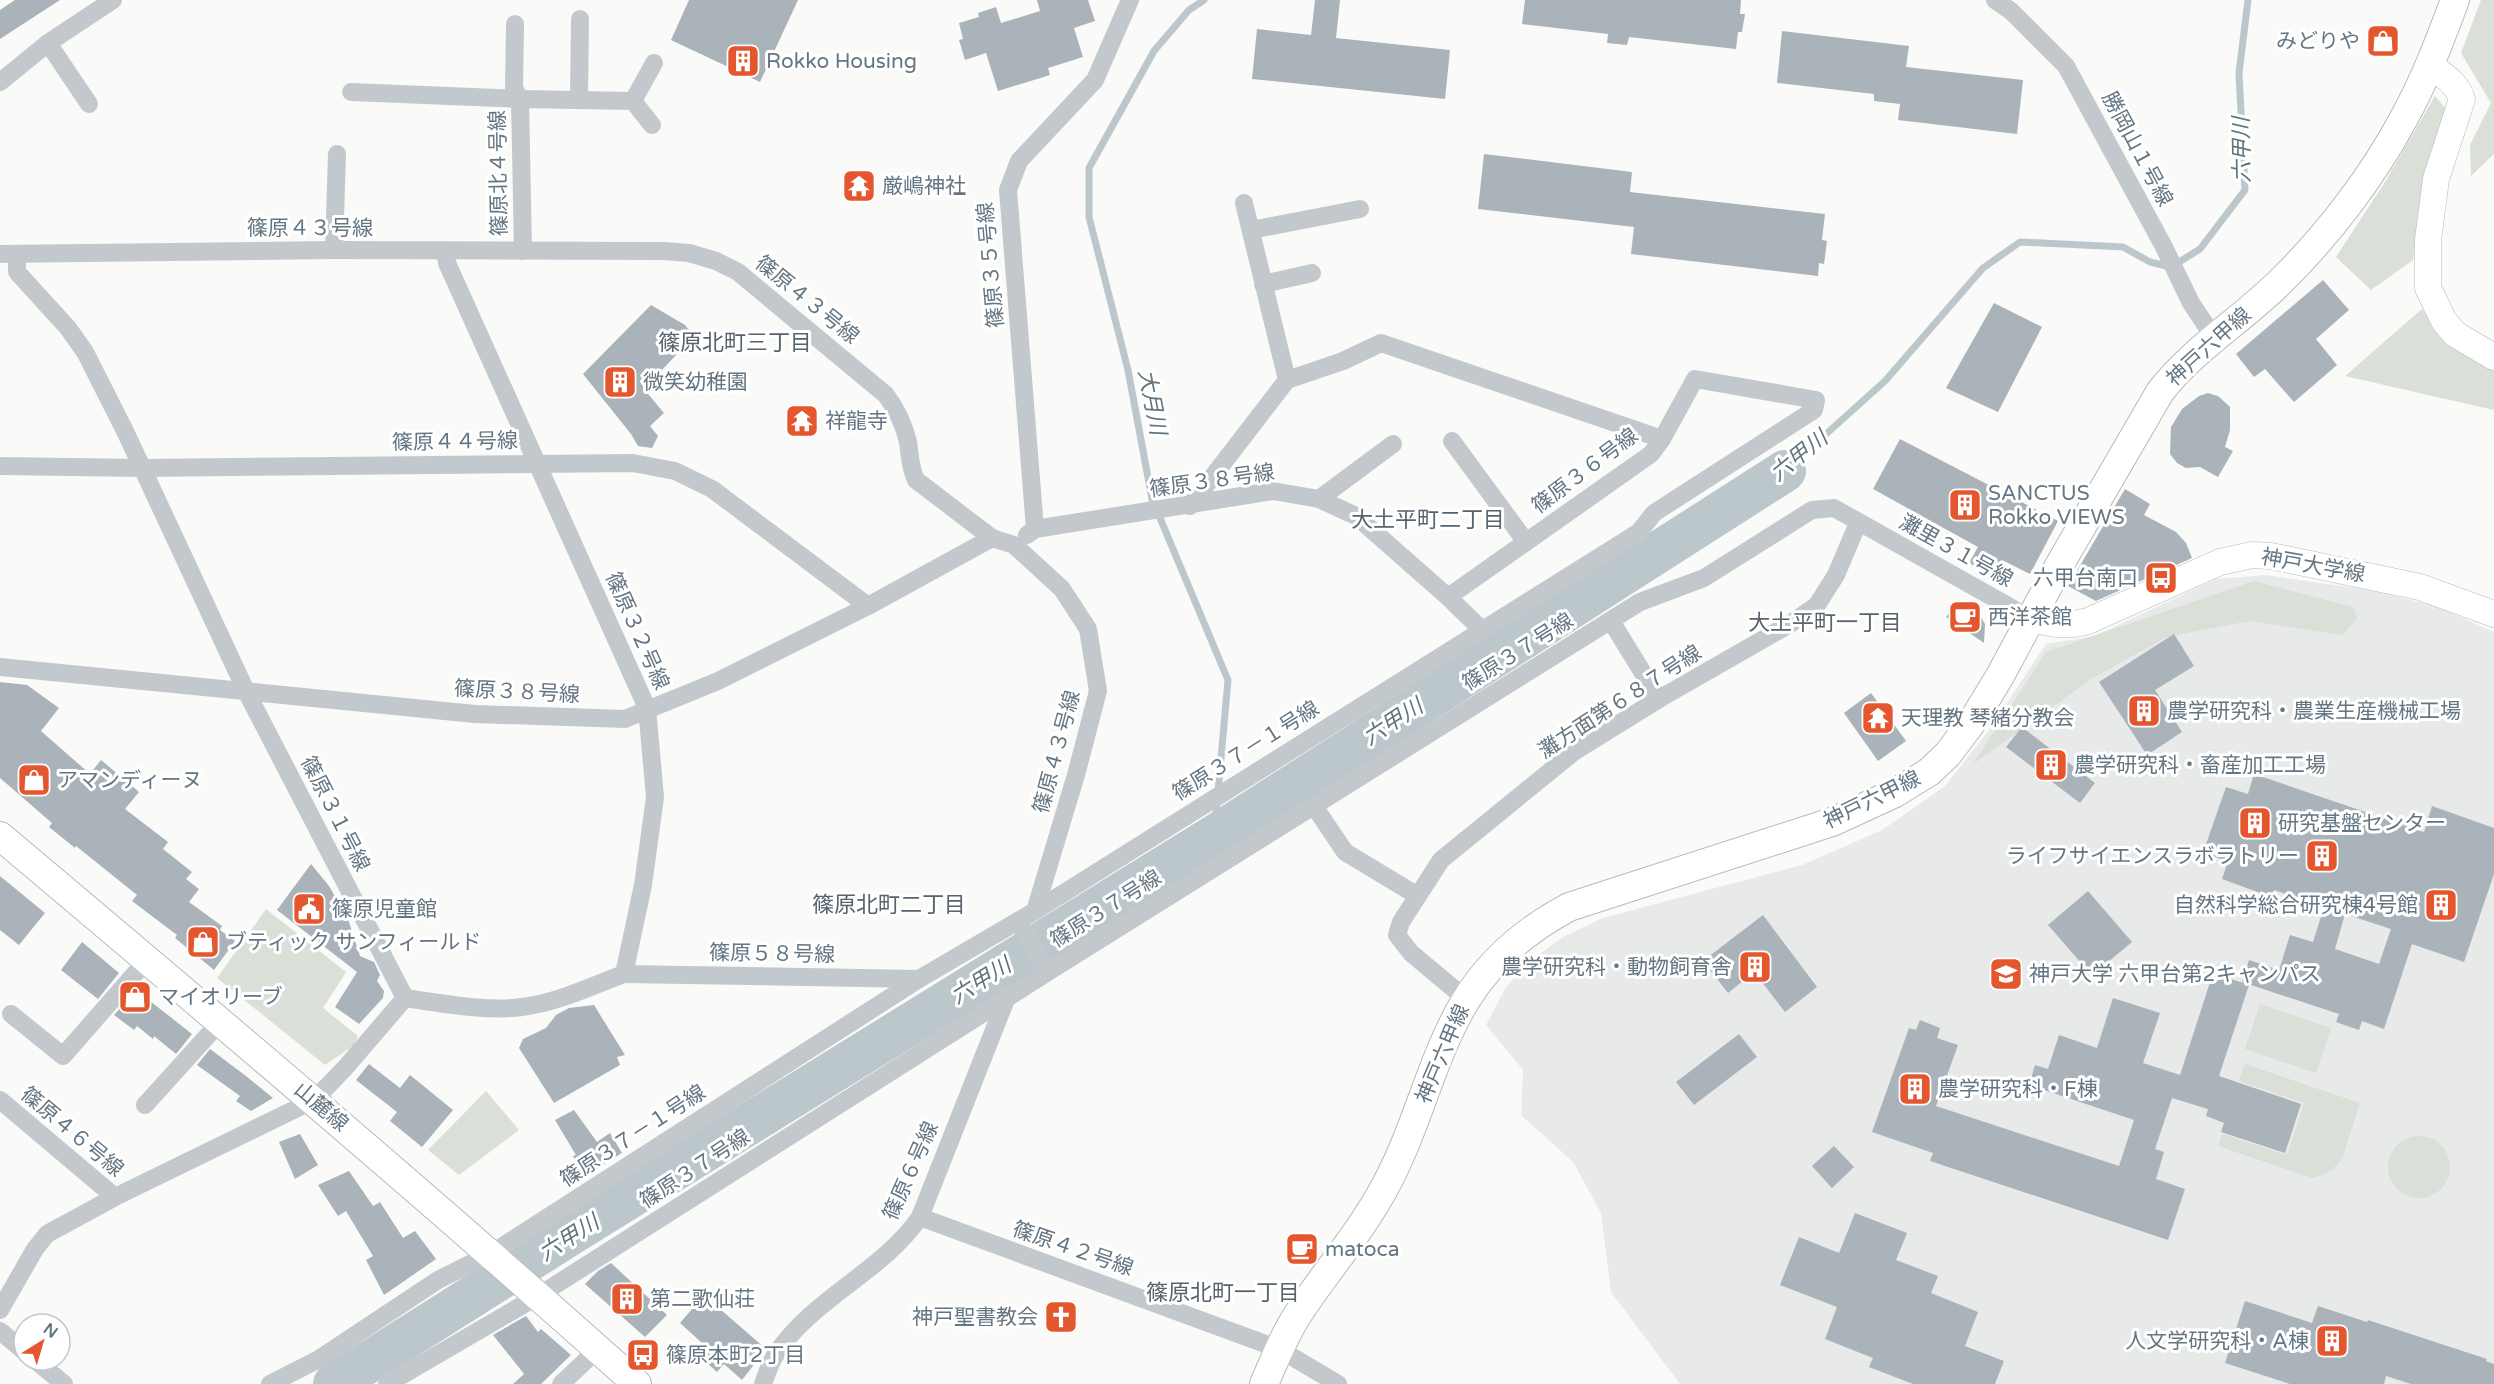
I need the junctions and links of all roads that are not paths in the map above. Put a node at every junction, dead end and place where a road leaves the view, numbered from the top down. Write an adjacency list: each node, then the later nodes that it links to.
1 (113, 0): 7 (street)
2 (1130, 0): 40 (street, 篠原３５号線)
3 (1995, 0): 27 (street, 勝岡山１号線)
4 (2455, 0): 9 (main road, 神戸六甲線)
5 (580, 19): 13 (street)
6 (515, 24): 12 (street)
7 (48, 43): 10 (street); 15 (street)
8 (654, 63): 14 (street)
9 (2429, 65): 27 (main road, 神戸六甲線); 28 (street)
10 (0, 82)
11 (351, 92): 12 (street)
12 (520, 99): 13 (street, 篠原北４号線); 23 (street, 篠原北４号線)
13 (579, 99): 14 (street, 篠原北４号線)
14 (633, 101): 16 (street)
15 (90, 104)
16 (652, 124)
17 (337, 154): 21 (street)
18 (1244, 203): 20 (street)
19 (1360, 209): 20 (street)
20 (1251, 230): 26 (street)
21 (334, 250): 22 (street, 篠原４３号線); 24 (street, 篠原４３号線)
22 (445, 251): 23 (street, 篠原４３号線); 34 (street, 篠原３２号線)
23 (523, 251): 41 (street, 篠原４３号線)
24 (8, 254): 36 (street, 篠原３１号線)
25 (1312, 273): 26 (street)
26 (1263, 284): 29 (street)
27 (2215, 339): 47 (main road, 神戸六甲線)
28 (2494, 357)
29 (1287, 380): 31 (street); 38 (street)
30 (1816, 400): 31 (street, 篠原３６号線); 49 (street, 篠原３７－１号線)
31 (1662, 439): 42 (street, 篠原３６号線)
32 (1452, 441): 42 (street)
33 (1394, 444): 37 (street)
34 (538, 464): 36 (street, 篠原４４号線); 45 (street, 篠原４４号線); 53 (street, 篠原３２号線)
35 (0, 466): 36 (street, 篠原４４号線)
36 (141, 468): 51 (street, 篠原３１号線)
37 (1319, 499): 38 (street, 篠原３８号線); 44 (street, 篠原３８号線)
38 (1190, 506): 40 (street, 篠原３８号線)
39 (1858, 523): 47 (street, 灘里３１号線); 48 (street, 篠原３７号線); 52 (street, 灘方面第６８７号線)
40 (1035, 529): 43 (street, 篠原３８号線)
41 (992, 537): 43 (street, 篠原４３号線); 45 (street, 篠原３８号線)
42 (1526, 542): 44 (street, 篠原３６号線)
43 (1014, 545): 57 (street, 篠原４３号線)
44 (1448, 597): 49 (street, 篠原３８号線)
45 (868, 606): 53 (street, 篠原３８号線)
46 (2494, 614): 47 (street, 神戸大学線)
47 (2032, 620): 65 (main road, 神戸六甲線)
48 (1611, 621): 52 (street); 54 (street, 篠原３７号線)
49 (1482, 630): 57 (street, 篠原３７－１号線)
50 (0, 667): 51 (street, 篠原３８号線)
51 (246, 691): 53 (street, 篠原３８号線); 64 (street, 篠原３１号線)
52 (1659, 699): 56 (street, 灘方面第６８７号線)
53 (647, 708): 61 (street, 篠原３２号線)
54 (1314, 806): 56 (street); 60 (street, 篠原３７号線)
55 (0, 836): 59 (main road, 山麓線)
56 (1418, 896): 65 (street, 灘方面第６８７号線)
57 (1035, 911): 58 (street)
58 (1018, 921): 60 (street); 62 (street, 篠原３７－１号線)
59 (147, 960): 66 (street); 67 (main road, 山麓線)
60 (1048, 972): 63 (street, 篠原３７号線)
61 (624, 974): 62 (street, 篠原５８号線); 64 (street)
62 (919, 979): 73 (street, 篠原３７－１号線)
63 (1008, 997): 72 (street, 篠原６号線); 74 (street, 篠原３７号線)
64 (405, 998): 69 (street)
65 (1466, 999): 79 (main road, 神戸六甲線)
66 (11, 1014)
67 (220, 1022): 69 (main road, 山麓線); 70 (street)
68 (0, 1100): 71 (street, 篠原４６号線)
69 (314, 1100): 71 (street); 73 (main road, 山麓線)
70 (145, 1105)
71 (115, 1197): 75 (street)
72 (920, 1217): 79 (street, 篠原４２号線); 86 (street, 篠原６号線)
73 (492, 1253): 74 (main road, 山麓線); 82 (street, 篠原３７－１号線)
74 (538, 1296): 78 (main road, 山麓線); 83 (street, 篠原３７号線)
75 (0, 1310)
76 (0, 1331): 77 (street)
77 (12, 1341)
78 (598, 1349): 84 (street); 85 (main road, 山麓線)
79 (1279, 1349): 87 (main road, 神戸六甲線); 88 (street, 篠原４２号線)
80 (50, 1372): 81 (street)
81 (64, 1384)
82 (270, 1384)
83 (387, 1384)
84 (561, 1384)
85 (637, 1384)
86 (764, 1384)
87 (1264, 1384)
88 (1338, 1384)

